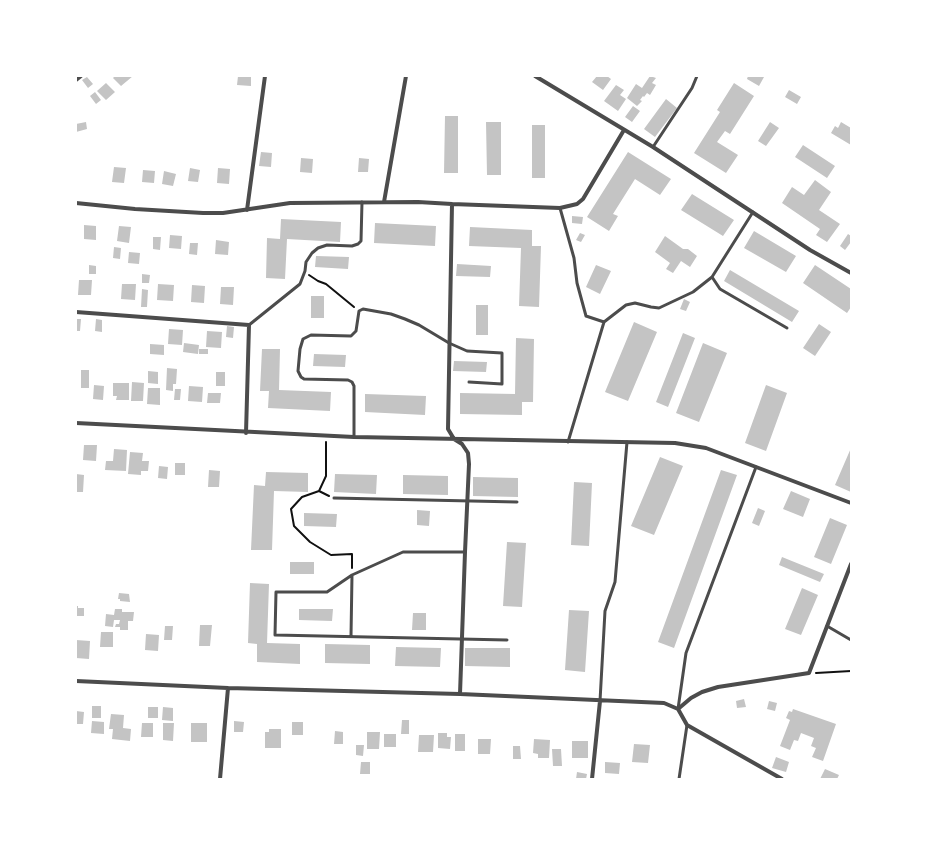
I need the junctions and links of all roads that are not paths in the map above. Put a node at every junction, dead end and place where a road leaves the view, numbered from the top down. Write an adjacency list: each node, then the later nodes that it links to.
1 (81, 76): 6 (street)
2 (265, 76): 14 (street)
3 (406, 76): 10 (street)
4 (535, 76): 7 (street)
5 (698, 76): 8 (lane)
6 (76, 80)
7 (624, 130): 8 (street); 13 (street)
8 (653, 147): 15 (street)
9 (362, 202): 10 (street); 14 (street); 20 (lane)
10 (384, 202): 12 (street)
11 (76, 203): 14 (street)
12 (452, 204): 13 (street); 22 (street)
13 (560, 208): 19 (lane)
14 (248, 210)
15 (753, 212): 16 (street); 17 (lane)
16 (851, 273)
17 (712, 277): 19 (lane); 21 (lane)
18 (76, 312): 20 (street)
19 (604, 322): 28 (lane)
20 (249, 325): 25 (street)
21 (787, 328)
22 (450, 343): 23 (lane); 26 (lane); 27 (street)
23 (469, 382)
24 (76, 423): 25 (street)
25 (246, 433): 26 (street)
26 (354, 437): 27 (street)
27 (454, 439): 28 (street); 32 (street)
28 (568, 442): 29 (street)
29 (627, 442): 30 (street); 46 (lane)
30 (756, 467): 34 (street); 47 (lane)
31 (334, 498): 32 (lane)
32 (468, 500): 33 (lane); 35 (street)
33 (517, 502)
34 (851, 503)
35 (465, 552): 37 (lane); 40 (street)
36 (851, 564): 38 (street)
37 (352, 575): 39 (lane); 39 (lane)
38 (827, 626): 42 (lane); 47 (street)
39 (351, 636): 40 (lane)
40 (462, 639): 41 (lane); 45 (street)
41 (507, 640)
42 (851, 640)
43 (76, 681): 44 (street)
44 (228, 688): 45 (street); 49 (street)
45 (460, 694): 46 (street)
46 (600, 701): 47 (street); 50 (street)
47 (678, 709): 48 (street)
48 (687, 725): 51 (lane); 52 (street)
49 (220, 779)
50 (592, 779)
51 (679, 779)
52 (782, 779)

